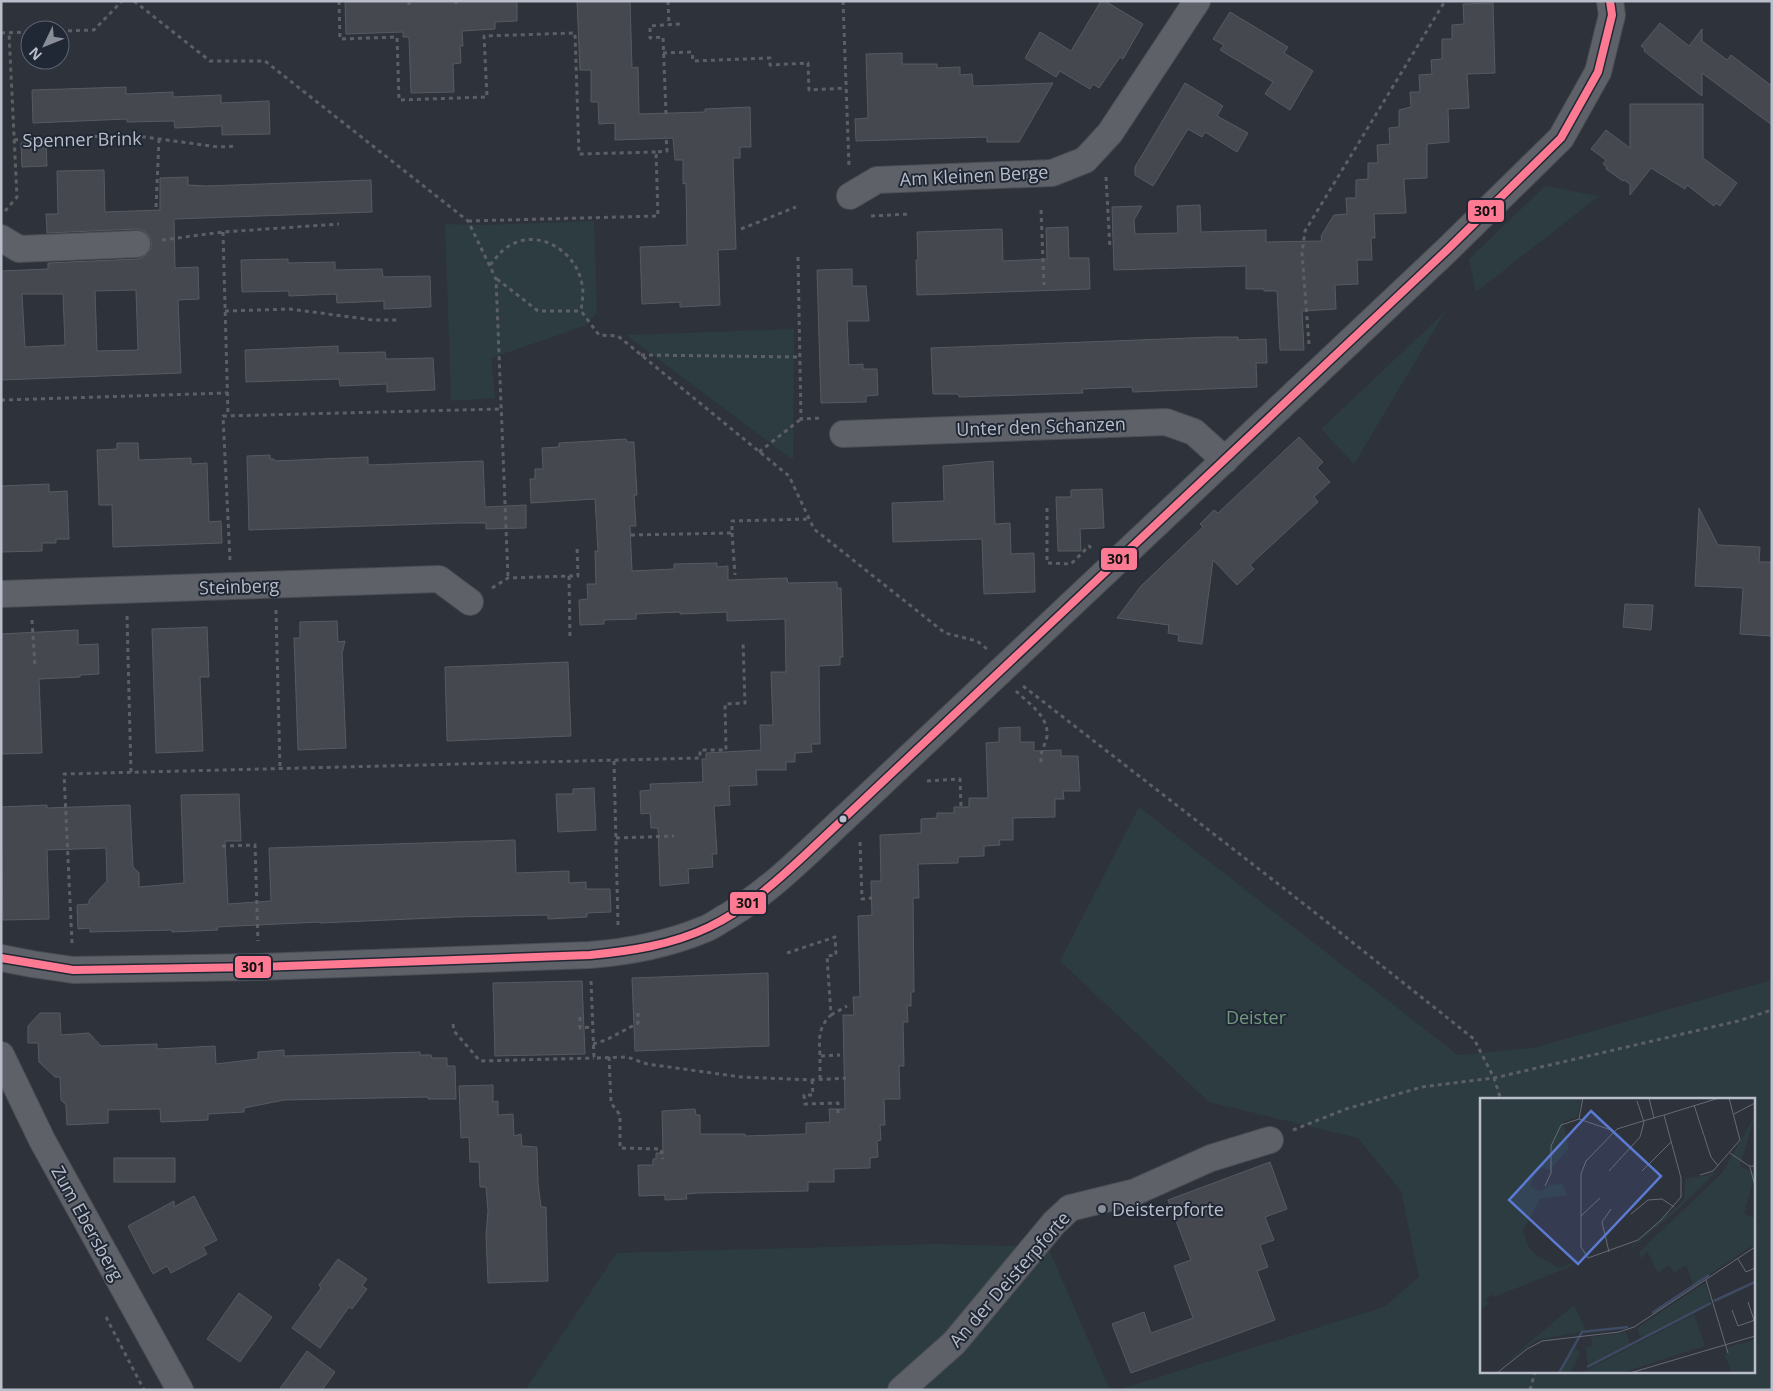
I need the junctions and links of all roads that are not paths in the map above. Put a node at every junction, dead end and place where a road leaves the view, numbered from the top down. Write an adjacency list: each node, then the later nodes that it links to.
1 (1197, 1): 3 (street, Am Kleinen Berge)
2 (1610, 1): 7 (street)
3 (850, 196)
4 (1, 238): 5 (street)
5 (137, 244)
6 (843, 434): 7 (street, Unter den Schanzen)
7 (1225, 460): 10 (street)
8 (1, 594): 9 (street, Steinberg)
9 (470, 602)
10 (1, 958)
11 (1, 1055): 13 (street, Zum Ebersberg)
12 (1270, 1140): 14 (street, An der Deisterpforte)
13 (180, 1390)
14 (901, 1390)

